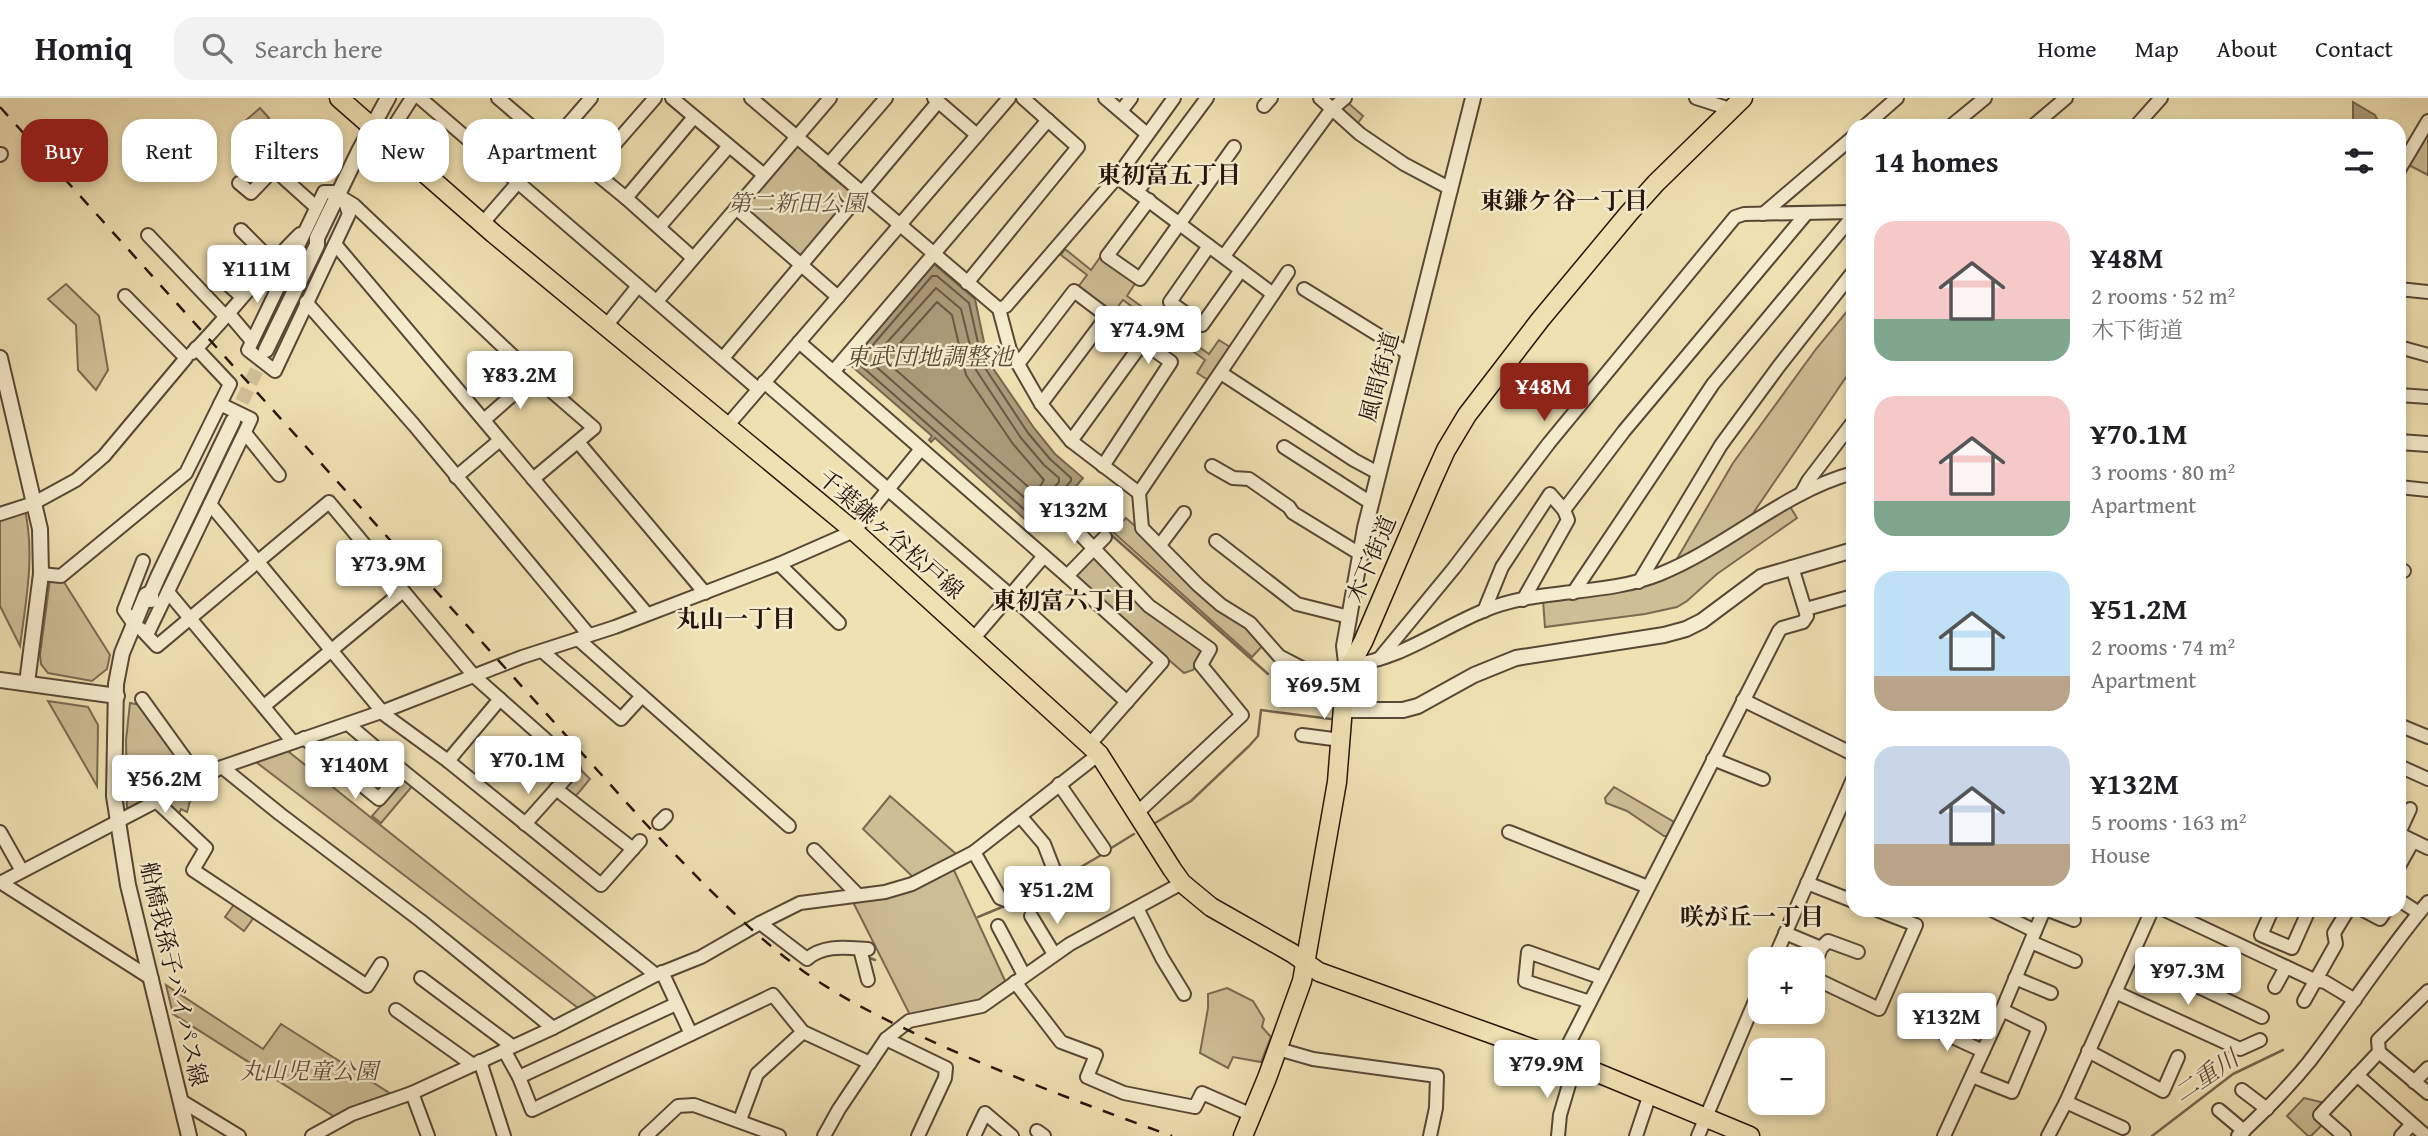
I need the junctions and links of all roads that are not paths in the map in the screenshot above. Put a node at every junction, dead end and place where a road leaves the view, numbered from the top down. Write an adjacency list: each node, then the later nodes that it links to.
1 (339, 98): 32 (main road, 千葉鎌ヶ谷松戸線)
2 (388, 98): 33 (street)
3 (412, 98): 34 (street)
4 (420, 98): 60 (street)
5 (498, 98): 35 (street)
6 (655, 98): 45 (street)
7 (672, 98): 31 (street)
8 (830, 98): 46 (street)
9 (887, 98): 52 (street)
10 (1009, 98): 44 (street)
11 (1023, 98): 41 (street)
12 (1105, 98): 29 (street)
13 (1131, 98): 29 (street)
14 (1174, 98): 43 (street)
15 (1207, 98): 62 (street)
16 (1320, 98): 28 (street)
17 (1345, 98): 28 (street)
18 (1473, 98): 61 (street, 風間街道)
19 (1696, 98): 30 (street)
20 (1743, 98): 30 (main road, 木下街道)
21 (1897, 98): 37 (street)
22 (1985, 98): 38 (street)
23 (2066, 98): 39 (street)
24 (2161, 98): 40 (street)
25 (936, 100): 44 (street); 63 (street)
26 (583, 101): 36 (street)
27 (759, 101): 46 (street)
28 (1331, 110): 61 (street); 83 (street)
29 (1121, 111): 43 (street)
30 (1728, 113): 190 (main road, 木下街道)
31 (694, 117): 48 (street); 65 (street)
32 (364, 119)
33 (378, 119)
34 (399, 119)
35 (525, 119)
36 (570, 119)
37 (1873, 119)
38 (1960, 119)
39 (2041, 119)
40 (2142, 119)
41 (1048, 120): 82 (street); 92 (street)
42 (2428, 121): 51 (street)
43 (1147, 134): 54 (street)
44 (977, 135): 75 (street)
45 (621, 137)
46 (797, 137): 52 (street); 53 (street)
47 (1846, 142): 70 (street)
48 (729, 146): 53 (street); 76 (street)
49 (1234, 147): 73 (street)
50 (357, 157): 64 (street)
51 (2406, 158)
52 (829, 164): 63 (street)
53 (764, 176): 68 (street)
54 (1117, 177): 62 (street); 103 (street)
55 (262, 182): 59 (street)
56 (288, 182): 67 (street)
57 (435, 182): 74 (main road, 千葉鎌ヶ谷松戸線)
58 (608, 182): 65 (street)
59 (239, 183)
60 (518, 183): 74 (street); 93 (street)
61 (1451, 189): 111 (street, 風間街道)
62 (1137, 192): 66 (street)
63 (862, 193): 75 (street); 86 (street)
64 (342, 196): 67 (street); 80 (street); 110 (street); 119 (street)
65 (626, 198): 76 (street)
66 (1149, 200): 73 (street); 73 (street)
67 (316, 207): 77 (street)
68 (736, 208): 84 (street); 86 (street)
69 (1846, 211): 71 (street)
70 (1763, 214): 71 (street); 189 (street)
71 (1806, 214): 152 (street)
72 (1846, 217): 174 (street)
73 (1180, 223): 81 (street)
74 (482, 224): 105 (main road, 千葉鎌ヶ谷松戸線)
75 (900, 225): 82 (street); 100 (street)
76 (659, 227): 84 (street)
77 (305, 229): 85 (street); 88 (street)
78 (242, 230): 85 (street)
79 (148, 235): 104 (street)
80 (335, 244): 102 (street); 125 (street)
81 (1209, 246): 83 (street); 87 (street)
82 (934, 254): 92 (street); 117 (street)
83 (1224, 256): 87 (street)
84 (693, 258): 101 (street)
85 (271, 262): 88 (street); 99 (street)
86 (800, 265): 100 (street); 115 (street)
87 (1241, 270): 97 (street)
88 (285, 271): 106 (street)
89 (1287, 272): 97 (street)
90 (220, 277): 99 (street)
91 (1846, 281): 170 (street)
92 (967, 283): 103 (street)
93 (638, 286): 101 (street); 105 (street)
94 (1304, 289): 111 (street)
95 (2406, 290): 96 (street)
96 (2428, 292)
97 (1273, 294): 118 (street)
98 (125, 296): 114 (street)
99 (242, 297): 104 (street)
100 (838, 297): 107 (street)
101 (657, 301): 115 (street)
102 (306, 302): 106 (street); 142 (street)
103 (999, 309): 116 (street)
104 (227, 315): 106 (street); 108 (street)
105 (606, 326): 127 (main road, 千葉鎌ヶ谷松戸線)
106 (252, 341)
107 (799, 342): 117 (street); 120 (street)
108 (196, 348): 114 (street); 123 (street)
109 (2406, 349): 112 (street)
110 (266, 350)
111 (1409, 354): 139 (street, 風間街道)
112 (2428, 355)
113 (0, 358): 149 (street)
114 (186, 358): 149 (street)
115 (723, 358): 120 (street)
116 (1018, 363): 124 (street); 124 (street)
117 (833, 372): 136 (street)
118 (1221, 373): 139 (street); 147 (street)
119 (534, 376): 125 (street); 132 (street)
120 (761, 386): 127 (street); 145 (street)
121 (2406, 395): 122 (street)
122 (2428, 397)
123 (220, 404): 129 (street); 168 (street)
124 (1041, 404): 131 (street)
125 (484, 420): 130 (street)
126 (233, 421): 184 (street, 船橋我孫子バイパス線)
127 (727, 426): 155 (main road, 千葉鎌ヶ谷松戸線)
128 (1846, 431): 148 (street)
129 (245, 433): 140 (street); 150 (street)
130 (500, 440): 142 (street); 143 (street)
131 (1071, 441): 137 (street); 137 (street)
132 (578, 442): 143 (street); 173 (street)
133 (2406, 442): 134 (street)
134 (2428, 444)
135 (1284, 447): 151 (street)
136 (921, 449): 145 (street); 163 (street)
137 (1103, 466): 147 (street)
138 (1212, 466): 162 (street)
139 (1378, 472): 151 (street, 風間街道)
140 (279, 475)
141 (1846, 475): 148 (street)
142 (456, 477): 185 (street)
143 (533, 479): 180 (street)
144 (2406, 488): 146 (street)
145 (888, 490): 155 (street); 175 (street)
146 (2428, 490)
147 (1139, 493): 159 (street)
148 (1801, 494): 170 (street)
149 (34, 503): 153 (street); 168 (street)
150 (210, 503): 165 (street); 172 (street)
151 (1371, 503): 162 (street, 風間街道)
152 (1564, 510): 177 (street); 179 (street)
153 (0, 513)
154 (1184, 513): 159 (street)
155 (854, 531): 166 (street); 186 (main road, 千葉鎌ヶ谷松戸線)
156 (1077, 531): 160 (street)
157 (1105, 537): 160 (street)
158 (1216, 541): 181 (street)
159 (1160, 545): 190 (street)
160 (1094, 550): 169 (street); 227 (street)
161 (1846, 552): 167 (street)
162 (1360, 554): 181 (street, 風間街道)
163 (1044, 556): 169 (street); 175 (street)
164 (143, 561): 184 (street)
165 (259, 562): 171 (street); 182 (street); 187 (street)
166 (779, 564): 173 (street); 183 (street)
167 (1792, 567): 178 (street); 201 (street)
168 (41, 574): 193 (street)
169 (1067, 576): 199 (street)
170 (1639, 582): 174 (street)
171 (403, 591): 187 (street); 191 (street)
172 (168, 592): 182 (street); 184 (street)
173 (705, 593): 180 (street)
174 (1573, 593): 177 (street)
175 (1010, 595): 186 (street); 199 (street)
176 (1846, 598): 178 (street)
177 (1523, 600): 179 (street)
178 (1806, 609): 198 (street)
179 (1484, 611): 189 (street)
180 (647, 614): 185 (street)
181 (1349, 617): 190 (street, 風間街道)
182 (192, 618): 184 (street); 200 (street)
183 (839, 623)
184 (140, 629): 194 (street, 船橋我孫子バイパス線)
185 (584, 637): 188 (street); 195 (street)
186 (973, 639): 209 (main road, 千葉鎌ヶ谷松戸線)
187 (333, 650): 200 (street); 202 (street)
188 (542, 651): 191 (street); 195 (street)
189 (1379, 659): 190 (street)
190 (1348, 673): 201 (main road, 木下街道)
191 (475, 677): 197 (street); 202 (street)
192 (0, 680): 193 (street)
193 (27, 683): 194 (street)
194 (117, 696): 226 (street, 船橋我孫子バイパス線)
195 (642, 696): 229 (street)
196 (142, 699): 216 (street)
197 (500, 699): 212 (street); 220 (street)
198 (1743, 700): 210 (street); 211 (street)
199 (1128, 702): 209 (street)
200 (264, 706): 207 (street)
201 (1343, 710): 208 (main road, 木下街道)
202 (384, 711): 203 (street); 212 (street)
203 (348, 724): 207 (street); 215 (street)
204 (2406, 728): 206 (street)
205 (1302, 735): 208 (street)
206 (2428, 737)
207 (299, 740): 213 (street); 215 (street)
208 (1341, 740): 272 (main road, 木下街道)
209 (1094, 750): 219 (street); 227 (main road, 千葉鎌ヶ谷松戸線)
210 (1846, 751)
211 (1713, 759): 217 (street); 243 (street)
212 (447, 761): 228 (street)
213 (222, 767): 216 (street); 297 (street)
214 (2406, 769): 218 (street)
215 (403, 771): 274 (street)
216 (199, 778): 222 (street)
217 (1762, 779)
218 (2428, 779)
219 (1059, 784): 224 (street); 235 (street)
220 (556, 789): 228 (street); 228 (street)
221 (1846, 795): 242 (street)
222 (156, 801): 226 (street); 271 (street)
223 (2410, 809): 225 (street)
224 (1021, 817): 237 (street); 237 (street)
225 (2406, 818)
226 (117, 820): 239 (street); 278 (street, 船橋我孫子バイパス線)
227 (1143, 823): 241 (main road, 千葉鎌ヶ谷松戸線)
228 (525, 824)
229 (789, 826)
230 (0, 832): 239 (street)
231 (1509, 832): 243 (street)
232 (2406, 838): 233 (street)
233 (2413, 841): 234 (street); 238 (street)
234 (2428, 848)
235 (1104, 849)
236 (814, 850): 244 (street)
237 (974, 852): 244 (street)
238 (2406, 854)
239 (22, 871): 240 (street)
240 (0, 882): 278 (street)
241 (1182, 883): 247 (street); 272 (main road, 千葉鎌ヶ谷松戸線)
242 (1807, 883): 245 (street); 262 (street)
243 (1648, 887): 276 (street)
244 (858, 895): 260 (street)
245 (1846, 898)
246 (2406, 902): 248 (street)
247 (1136, 908): 268 (street); 287 (street)
248 (2424, 908): 288 (street)
249 (1031, 916): 268 (street)
250 (1895, 917): 282 (street)
251 (2003, 917): 263 (street)
252 (2042, 917): 263 (street)
253 (2066, 917): 259 (street)
254 (2149, 917): 269 (street)
255 (2194, 917): 273 (street)
256 (2269, 917): 257 (street)
257 (2306, 917)
258 (2344, 917): 281 (street)
259 (2074, 920)
260 (760, 923): 274 (street); 280 (street)
261 (998, 926): 279 (street)
262 (1785, 933): 264 (street); 265 (street)
263 (2033, 936): 270 (street); 277 (street)
264 (1779, 947)
265 (1819, 947)
266 (1822, 947): 267 (street)
267 (1858, 952)
268 (1054, 954): 279 (street)
269 (2132, 955): 285 (street); 295 (street)
270 (2075, 961)
271 (381, 964)
272 (1305, 964): 303 (main road, 木下街道); 310 (main road, 千葉鎌ヶ谷松戸線)
273 (2286, 967): 281 (street); 283 (street)
274 (659, 974): 291 (street); 297 (street)
275 (421, 978): 302 (street)
276 (1602, 978): 290 (street); 290 (street)
277 (2015, 978): 286 (street); 293 (street)
278 (152, 979): 320 (street, 船橋我孫子バイパス線)
279 (1020, 979): 300 (street); 324 (street)
280 (868, 980)
281 (2317, 980): 288 (street); 289 (street)
282 (1825, 983)
283 (2275, 987)
284 (2428, 991): 306 (street)
285 (2115, 992): 301 (street); 304 (street)
286 (2051, 993)
287 (1184, 994)
288 (2355, 1000): 322 (street)
289 (2304, 1001)
290 (1590, 1002): 310 (street)
291 (676, 1004): 299 (street); 314 (street)
292 (396, 1010): 308 (street)
293 (2002, 1010): 305 (street); 313 (street)
294 (1748, 1017): 325 (street)
295 (2262, 1017)
296 (1924, 1024): 305 (street)
297 (552, 1028): 302 (street)
298 (803, 1032): 299 (street); 309 (street); 326 (street)
299 (691, 1034): 314 (street)
300 (886, 1039): 309 (street); 339 (street)
301 (2260, 1040)
302 (508, 1048): 308 (street); 314 (street)
303 (1278, 1049): 324 (main road, 木下街道); 343 (street)
304 (2088, 1051): 307 (street); 321 (street)
305 (1983, 1052): 313 (street)
306 (2378, 1052): 312 (street); 315 (street)
307 (2178, 1058)
308 (476, 1063): 317 (street); 335 (street)
309 (870, 1063): 338 (street)
310 (1567, 1065): 319 (main road, 千葉鎌ヶ谷松戸線); 344 (street)
311 (2428, 1068): 315 (street)
312 (2357, 1075): 327 (street); 349 (street)
313 (1972, 1076): 348 (street)
314 (519, 1077)
315 (2414, 1082): 318 (street)
316 (2242, 1090): 322 (street)
317 (412, 1093): 333 (street); 334 (street)
318 (2428, 1093)
319 (1650, 1094): 325 (main road, 千葉鎌ヶ谷松戸線); 345 (street)
320 (180, 1100): 331 (street, 船橋我孫子バイパス線); 332 (street)
321 (2066, 1102): 328 (street); 330 (street)
322 (2267, 1109): 329 (street)
323 (2219, 1110): 329 (street)
324 (1252, 1115): 342 (main road, 木下街道)
325 (1705, 1117): 346 (street); 347 (main road, 千葉鎌ヶ谷松戸線)
326 (740, 1120): 336 (street); 337 (street)
327 (2412, 1124): 350 (street); 351 (street)
328 (2123, 1128)
329 (2241, 1133)
330 (2050, 1135)
331 (189, 1136)
332 (239, 1136)
333 (312, 1136)
334 (428, 1136)
335 (504, 1136)
336 (646, 1136)
337 (779, 1136)
338 (824, 1136)
339 (918, 1136)
340 (974, 1136): 341 (street)
341 (1013, 1136)
342 (1243, 1136)
343 (1430, 1136)
344 (1558, 1136)
345 (1636, 1136)
346 (1699, 1136)
347 (1750, 1136)
348 (1944, 1136)
349 (2344, 1136)
350 (2401, 1136)
351 (2426, 1136)

